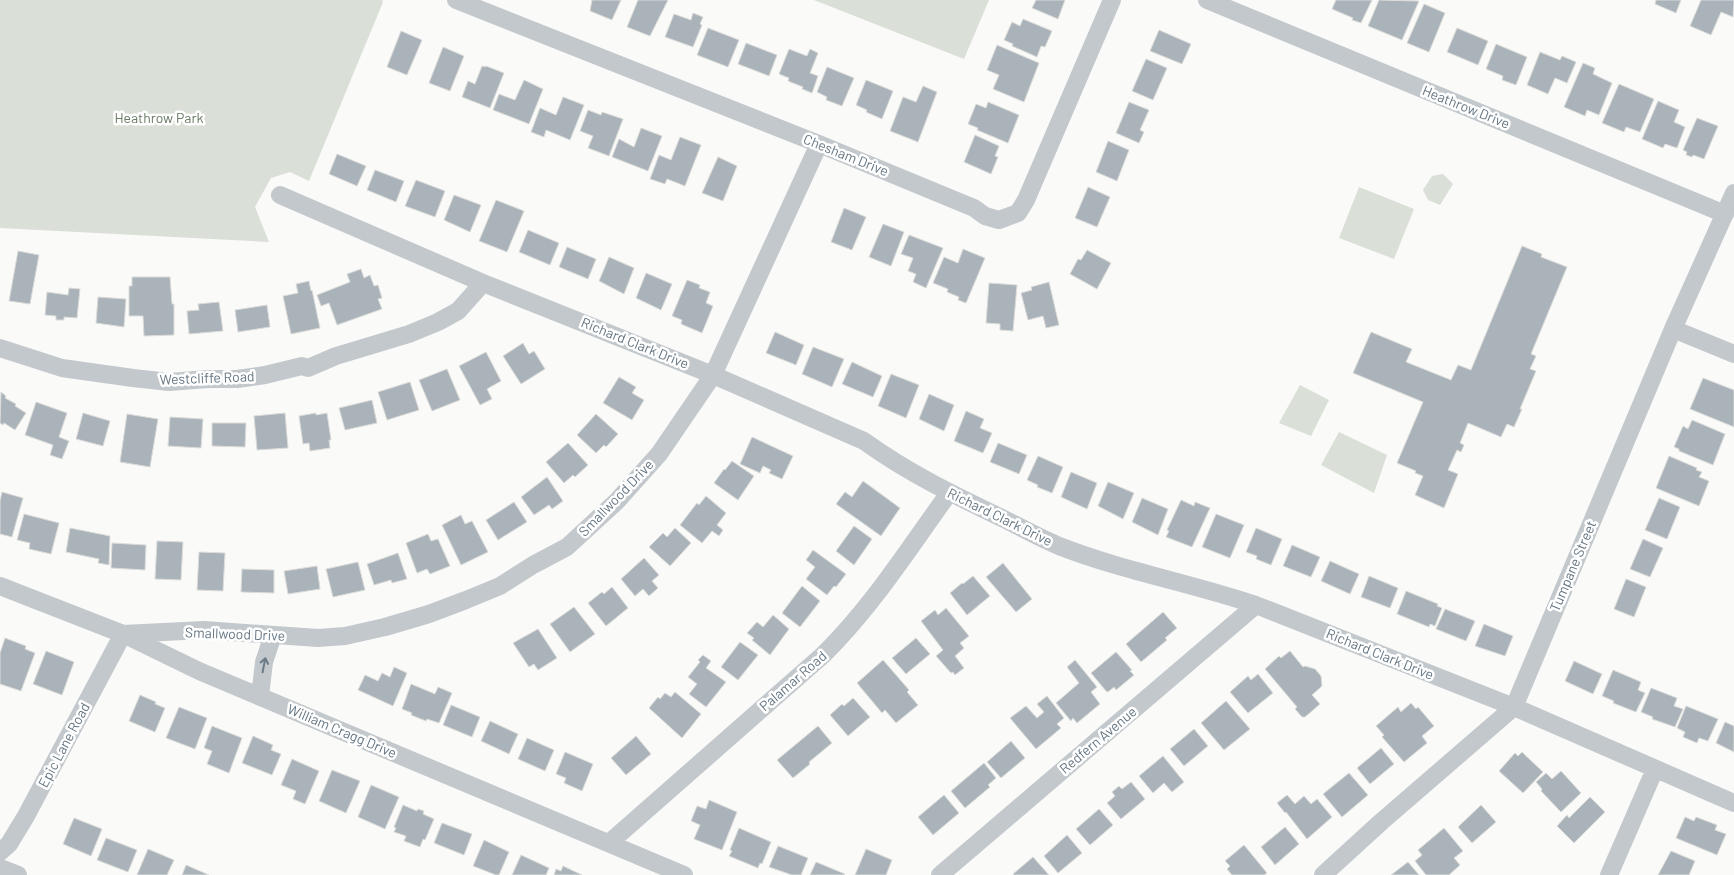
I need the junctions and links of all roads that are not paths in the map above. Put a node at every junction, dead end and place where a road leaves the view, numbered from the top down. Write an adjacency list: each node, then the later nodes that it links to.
1 (456, 0): 4 (street, Chesham Drive)
2 (1112, 0): 4 (street, Chesham Drive)
3 (1207, 0): 7 (street, Heathrow Drive)
4 (820, 144): 12 (street, Smallwood Drive)
5 (1734, 193): 7 (street, Tumpane Street)
6 (280, 195): 8 (street, Richard Clark Drive)
7 (1725, 214): 9 (street, Tumpane Street)
8 (483, 283): 10 (street, Westcliffe Road); 12 (street, Richard Clark Drive)
9 (1673, 330): 11 (street); 19 (street, Tumpane Street)
10 (0, 348)
11 (1734, 354)
12 (713, 375): 13 (street, Richard Clark Drive); 17 (street, Smallwood Drive)
13 (949, 493): 15 (street, Richard Clark Drive); 22 (street, Palamar Road)
14 (0, 586): 16 (street, William Cragg Drive)
15 (1256, 605): 19 (street, Richard Clark Drive); 27 (street, Redfern Avenue)
16 (123, 634): 17 (street, Smallwood Drive); 18 (street, William Cragg Drive); 23 (street, Epic Lane Road)
17 (273, 635): 18 (street, one-way to 17)
18 (260, 696): 22 (street, William Cragg Drive)
19 (1514, 707): 20 (street, Richard Clark Drive); 28 (street, Tumpane Street)
20 (1655, 769): 21 (street, Richard Clark Drive); 29 (street)
21 (1734, 803)
22 (608, 843): 26 (street, William Cragg Drive)
23 (0, 852)
24 (0, 868): 25 (street)
25 (18, 875)
26 (684, 875)
27 (940, 875)
28 (1323, 875)
29 (1608, 875)

